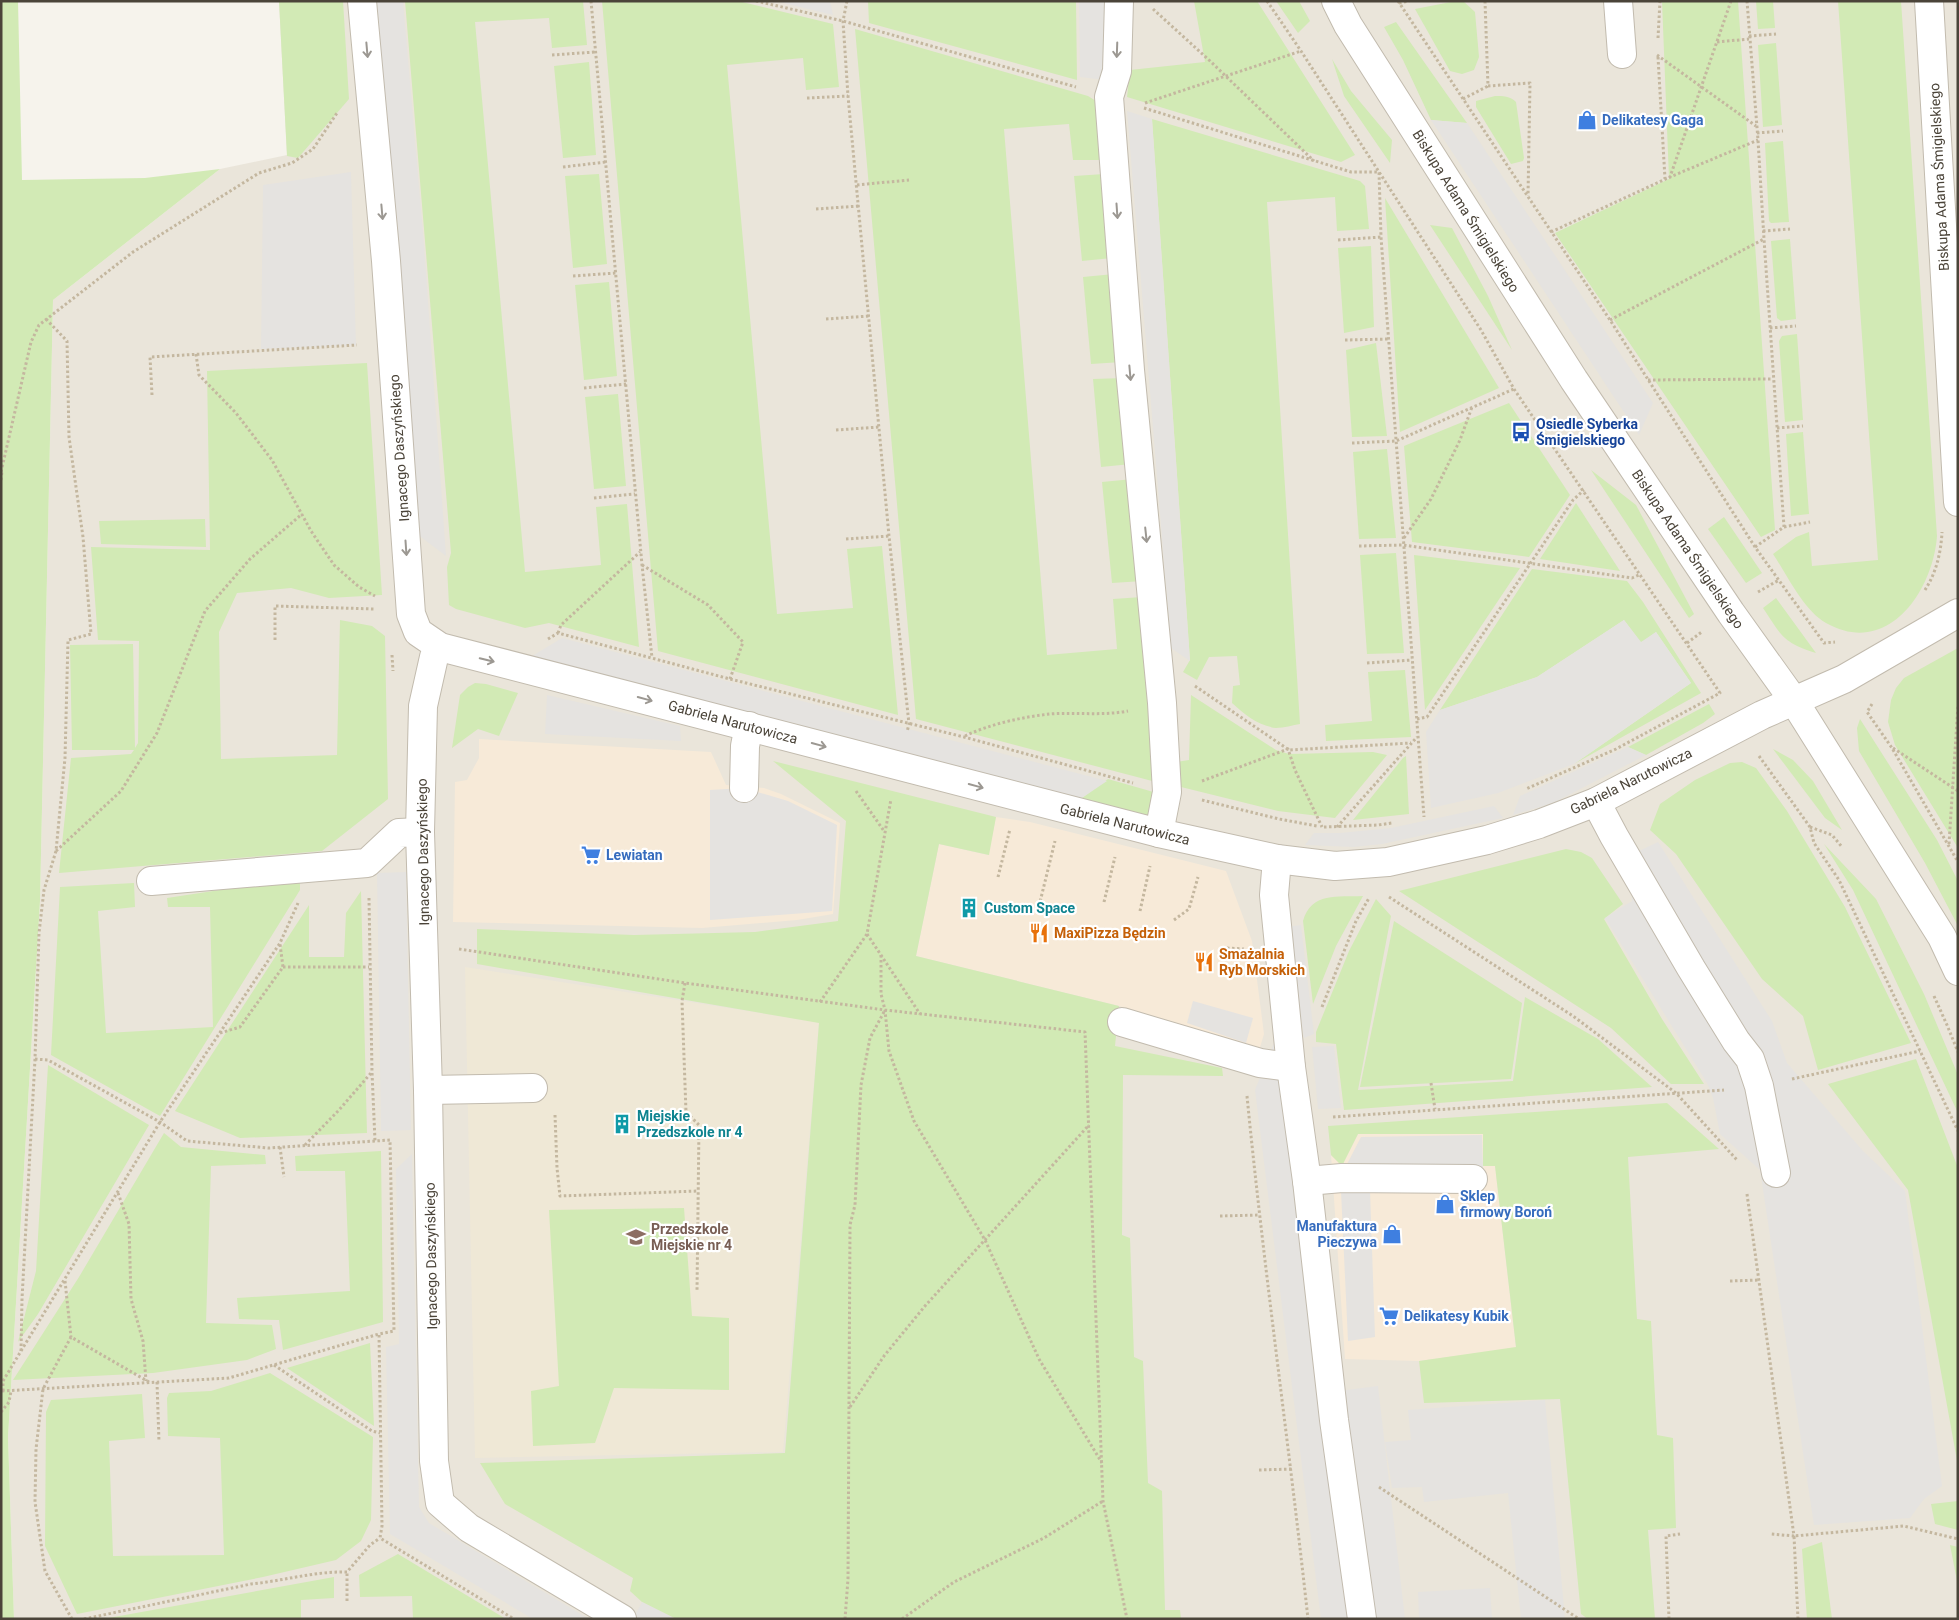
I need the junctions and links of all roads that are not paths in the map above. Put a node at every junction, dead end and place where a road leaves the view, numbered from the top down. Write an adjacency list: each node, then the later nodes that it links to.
1 (362, 1): 9 (street, Ignacego Daszyńskiego, one-way to 9)
2 (1119, 1): 15 (street, one-way to 15)
3 (1336, 1): 10 (street, Biskupa Adama Śmigielskiego)
4 (1618, 1): 6 (street)
5 (1929, 1): 7 (street, Biskupa Adama Śmigielskiego)
6 (1622, 54)
7 (1958, 502)
8 (1958, 613): 10 (street, Gabriela Narutowicza)
9 (440, 647): 11 (street, Gabriela Narutowicza, one-way to 11); 14 (street, Ignacego Daszyńskiego)
10 (1794, 701): 13 (street, Gabriela Narutowicza); 18 (street, Biskupa Adama Śmigielskiego)
11 (749, 726): 12 (street); 15 (street, Gabriela Narutowicza, one-way to 15)
12 (744, 788)
13 (1596, 802): 16 (street, Gabriela Narutowicza); 23 (street)
14 (420, 832): 17 (street); 22 (street, Ignacego Daszyńskiego)
15 (1156, 846): 16 (street, Gabriela Narutowicza)
16 (1277, 859): 20 (street)
17 (151, 881)
18 (1958, 971)
19 (1122, 1022): 20 (street)
20 (1291, 1067): 25 (street)
21 (533, 1088): 22 (street)
22 (428, 1090): 26 (street, Ignacego Daszyńskiego)
23 (1776, 1173)
24 (1473, 1179): 25 (street)
25 (1307, 1181): 27 (street)
26 (622, 1619)
27 (1362, 1619)

